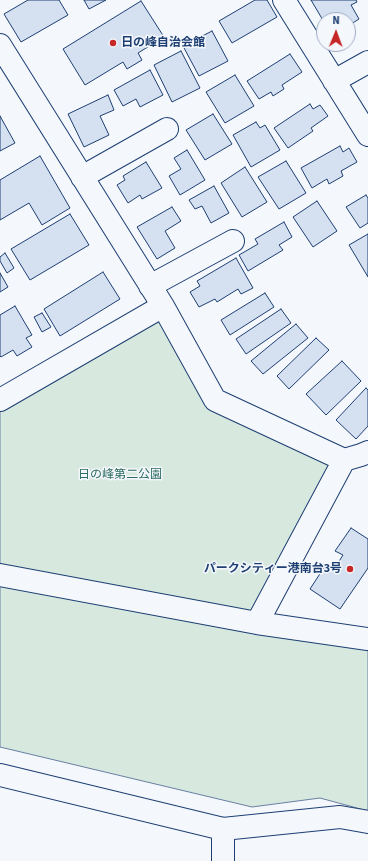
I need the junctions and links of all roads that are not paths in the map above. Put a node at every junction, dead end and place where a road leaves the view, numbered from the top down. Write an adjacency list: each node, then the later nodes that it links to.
1 (284, 0): 4 (street)
2 (0, 44): 7 (street)
3 (368, 62): 4 (street)
4 (334, 81): 6 (street)
5 (167, 129): 7 (street)
6 (368, 135)
7 (82, 177): 9 (street)
8 (233, 241): 9 (street)
9 (150, 286): 10 (street)
10 (162, 306): 11 (street); 13 (street)
11 (0, 400)
12 (368, 452): 13 (street)
13 (344, 460): 15 (street)
14 (0, 575): 15 (street)
15 (257, 624): 16 (street)
16 (368, 639)
17 (0, 775): 19 (street)
18 (368, 822): 19 (street)
19 (223, 829): 20 (street)
20 (223, 861)

